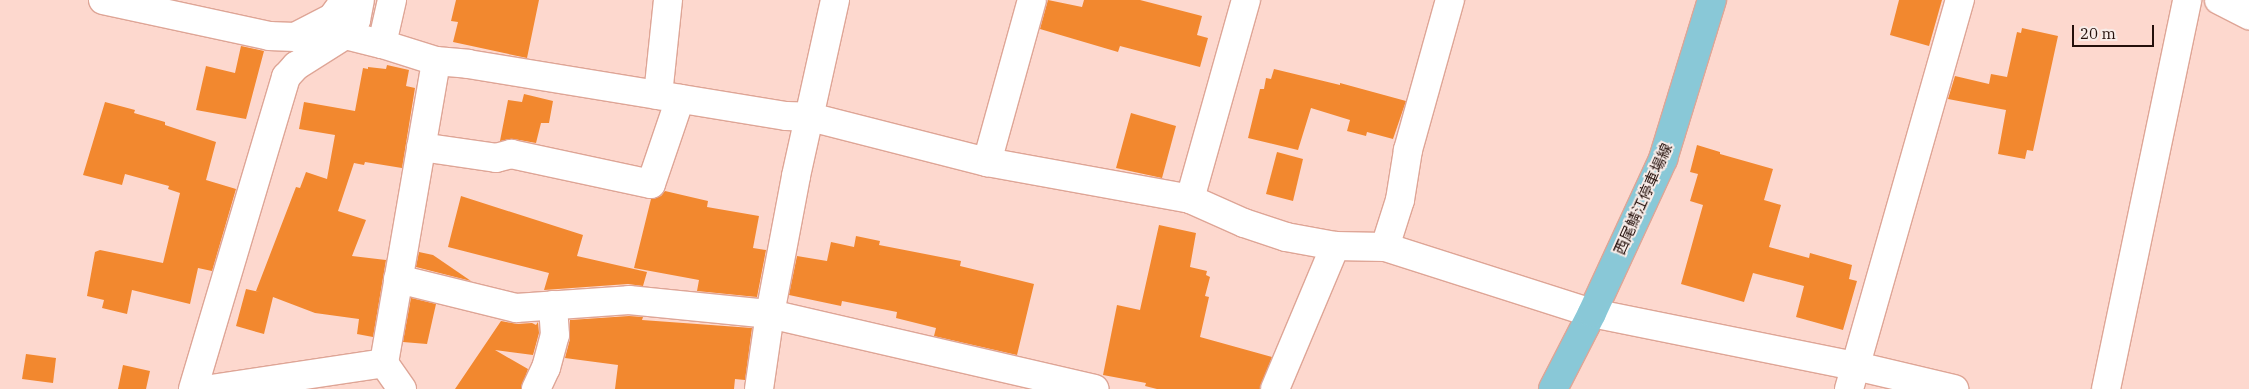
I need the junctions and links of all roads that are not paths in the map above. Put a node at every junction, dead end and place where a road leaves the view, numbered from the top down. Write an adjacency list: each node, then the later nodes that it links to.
1 (104, 0): 2 (street)
2 (345, 0)
3 (360, 0): 15 (street)
4 (392, 0): 16 (street)
5 (668, 0): 18 (street)
6 (835, 0): 19 (street)
7 (1032, 0): 21 (street)
8 (1246, 0): 22 (street)
9 (1450, 0): 24 (street)
10 (1712, 0): 27 (main road, 西尾鯖江停車場線)
11 (1960, 0): 30 (street)
12 (2188, 0): 41 (street)
13 (2219, 0): 14 (street)
14 (2249, 15)
15 (345, 35): 16 (street); 32 (street)
16 (382, 44): 17 (street)
17 (436, 61): 18 (street); 20 (street)
18 (668, 97): 19 (street); 20 (street)
19 (810, 117): 21 (street); 28 (street)
20 (421, 146): 25 (street)
21 (987, 162): 22 (street)
22 (1190, 199): 23 (street)
23 (1335, 246): 24 (street); 38 (street)
24 (1385, 247): 27 (street)
25 (398, 279): 26 (street); 29 (street)
26 (552, 306): 28 (street); 35 (street)
27 (1592, 313): 30 (street); 39 (main road, 西尾鯖江停車場線)
28 (770, 314): 31 (street); 36 (street)
29 (384, 363): 33 (street); 34 (street)
30 (1852, 377): 40 (street)
31 (1051, 384): 37 (street)
32 (193, 389)
33 (211, 389)
34 (402, 389)
35 (536, 389)
36 (759, 389)
37 (1094, 389)
38 (1275, 389)
39 (1553, 389)
40 (1954, 389)
41 (2106, 389)

